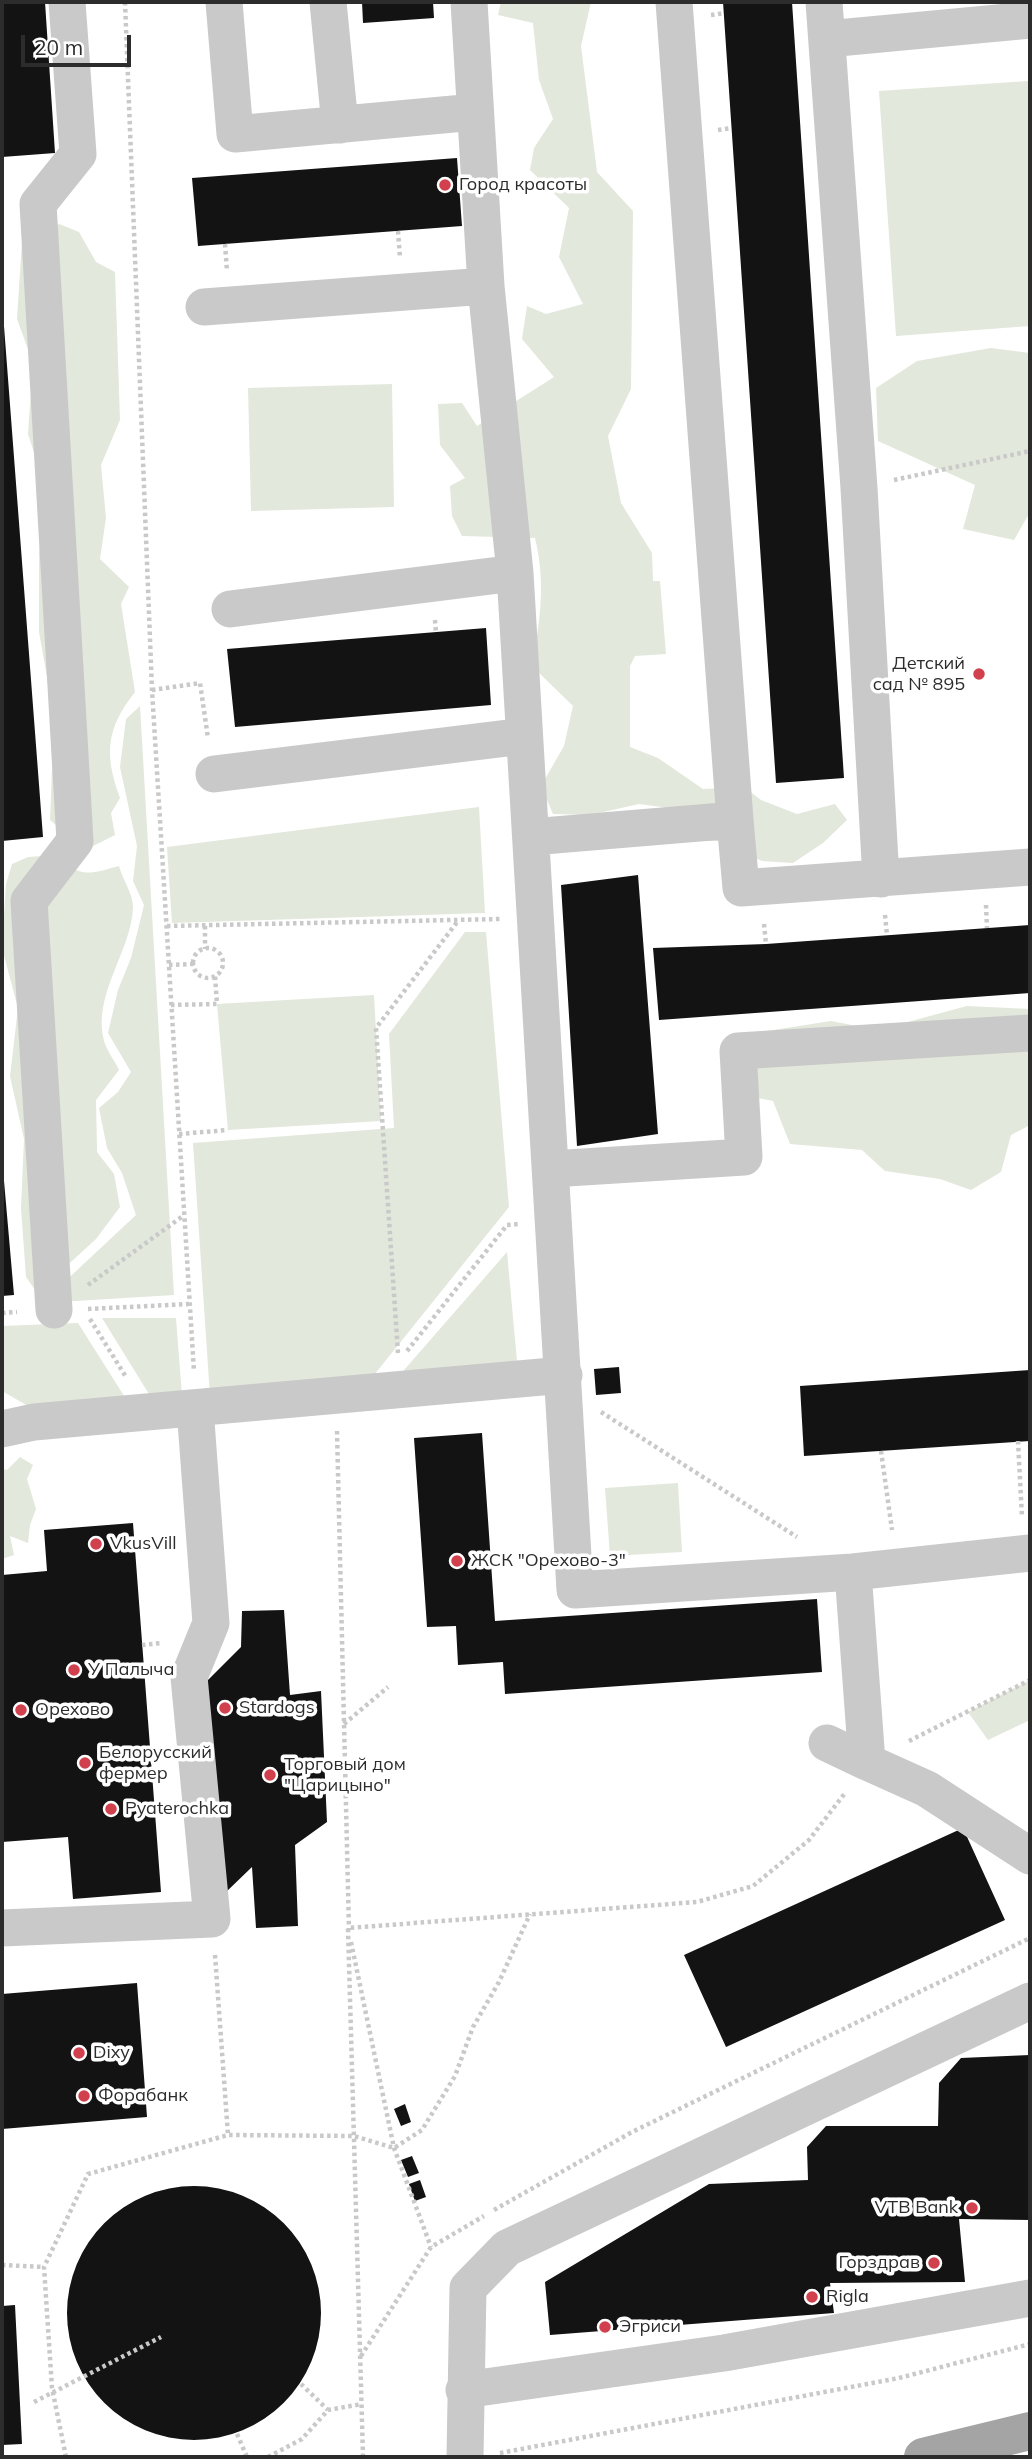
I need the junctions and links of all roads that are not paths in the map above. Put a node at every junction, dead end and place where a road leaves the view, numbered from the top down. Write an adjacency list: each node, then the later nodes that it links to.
1 (67, 2): 23 (lane)
2 (224, 2): 10 (lane)
3 (328, 2): 10 (lane)
4 (469, 2): 9 (lane)
5 (674, 2): 17 (lane)
6 (824, 2): 8 (lane)
7 (1030, 19): 8 (lane)
8 (827, 38): 20 (lane)
9 (475, 112): 10 (lane); 11 (lane)
10 (340, 125)
11 (486, 286): 12 (lane); 13 (lane)
12 (204, 307)
13 (514, 573): 14 (lane); 15 (lane)
14 (230, 609)
15 (524, 736): 16 (lane); 18 (lane)
16 (214, 774)
17 (735, 820): 18 (lane); 20 (lane)
18 (531, 837): 22 (lane)
19 (1030, 867): 20 (lane)
20 (881, 879)
21 (1030, 1033): 22 (lane)
22 (551, 1169): 24 (lane)
23 (54, 1310)
24 (564, 1382): 25 (lane); 28 (lane)
25 (203, 1416): 26 (lane); 32 (lane)
26 (2, 1429)
27 (1027, 1553): 28 (lane)
28 (853, 1572): 30 (lane)
29 (827, 1743): 30 (lane)
30 (867, 1762): 31 (lane)
31 (1030, 1856)
32 (2, 1928)
33 (1030, 2001): 35 (lane)
34 (1030, 2298): 35 (lane)
35 (464, 2390): 37 (lane)
36 (1030, 2431): 38 (main road)
37 (479, 2456)
38 (923, 2457)

